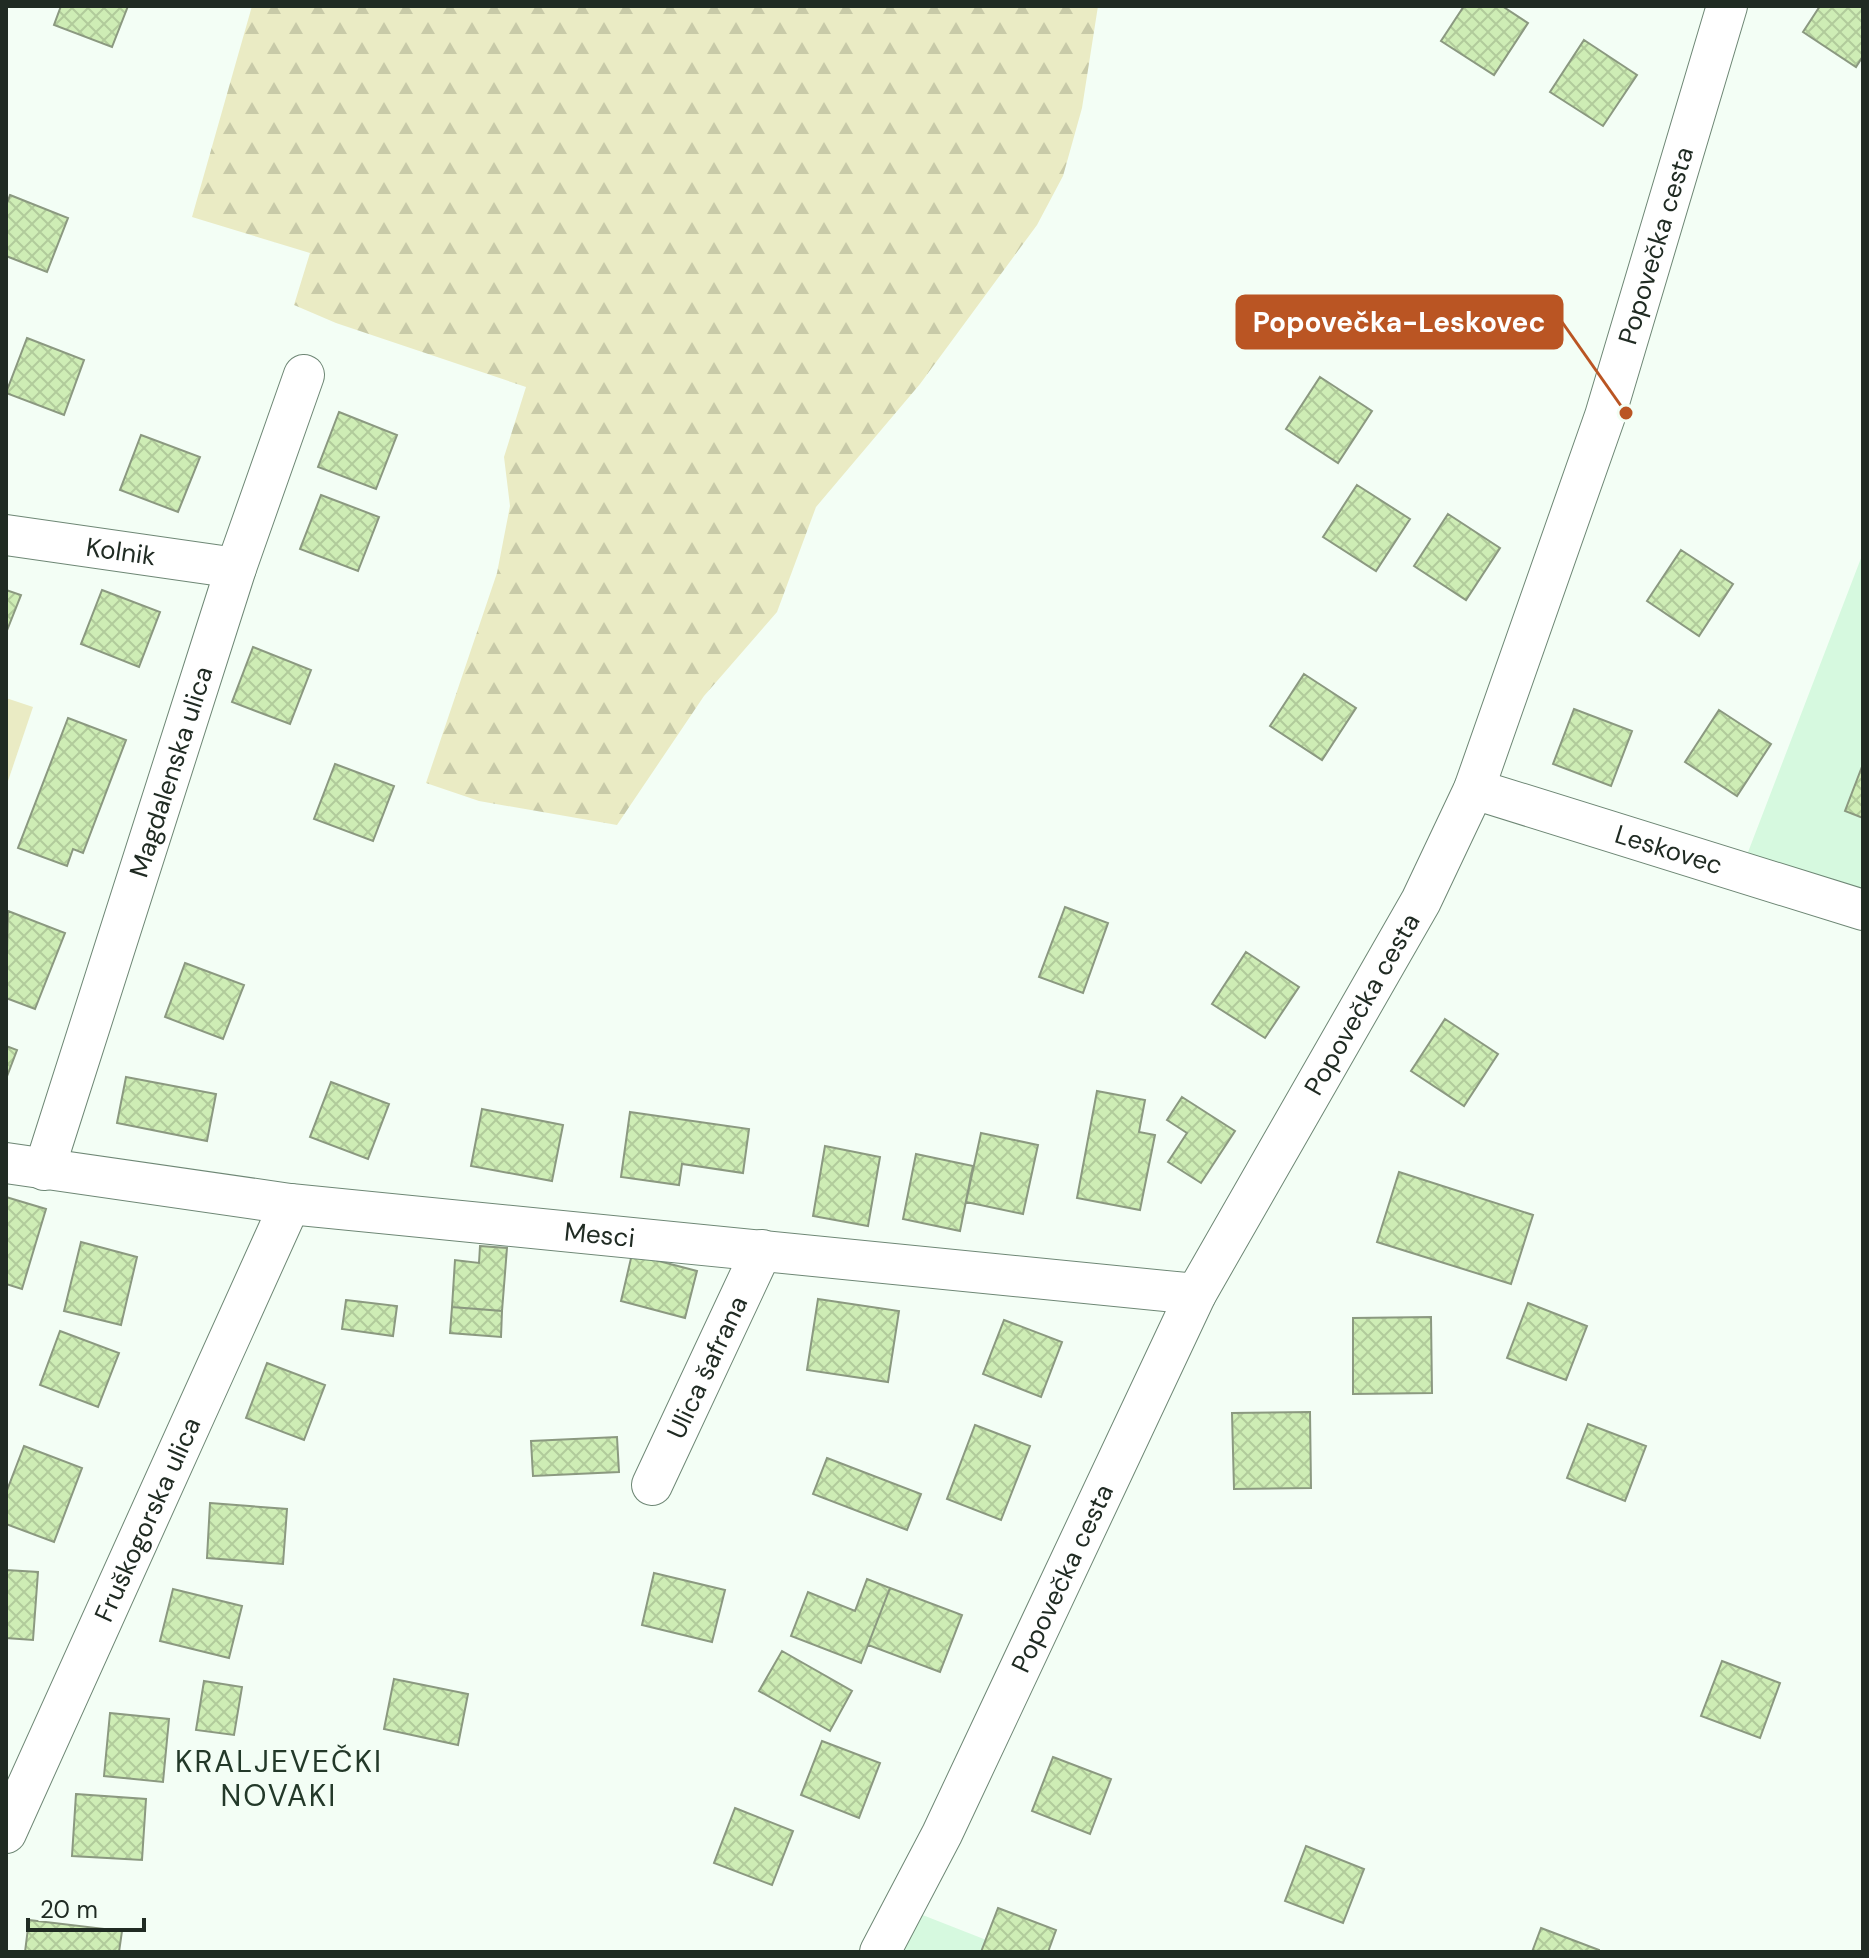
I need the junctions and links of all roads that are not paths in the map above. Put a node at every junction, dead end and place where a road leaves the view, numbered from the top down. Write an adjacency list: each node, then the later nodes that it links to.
1 (1727, 6): 5 (street, Popovečka cesta)
2 (304, 375): 4 (street, Magdalenska ulica)
3 (6, 535): 4 (street, Kolnik)
4 (236, 568): 7 (street, Magdalenska ulica)
5 (1474, 789): 6 (street, Leskovec); 10 (street, Popovečka cesta)
6 (1863, 910)
7 (25, 1167): 8 (street, Mesci)
8 (290, 1204): 9 (street, Mesci); 12 (street, Fruškogorska ulica)
9 (762, 1250): 10 (street, Mesci); 11 (street, Ulica šafrana)
10 (1196, 1294): 13 (street, Popovečka cesta)
11 (652, 1485)
12 (6, 1833)
13 (880, 1952)

